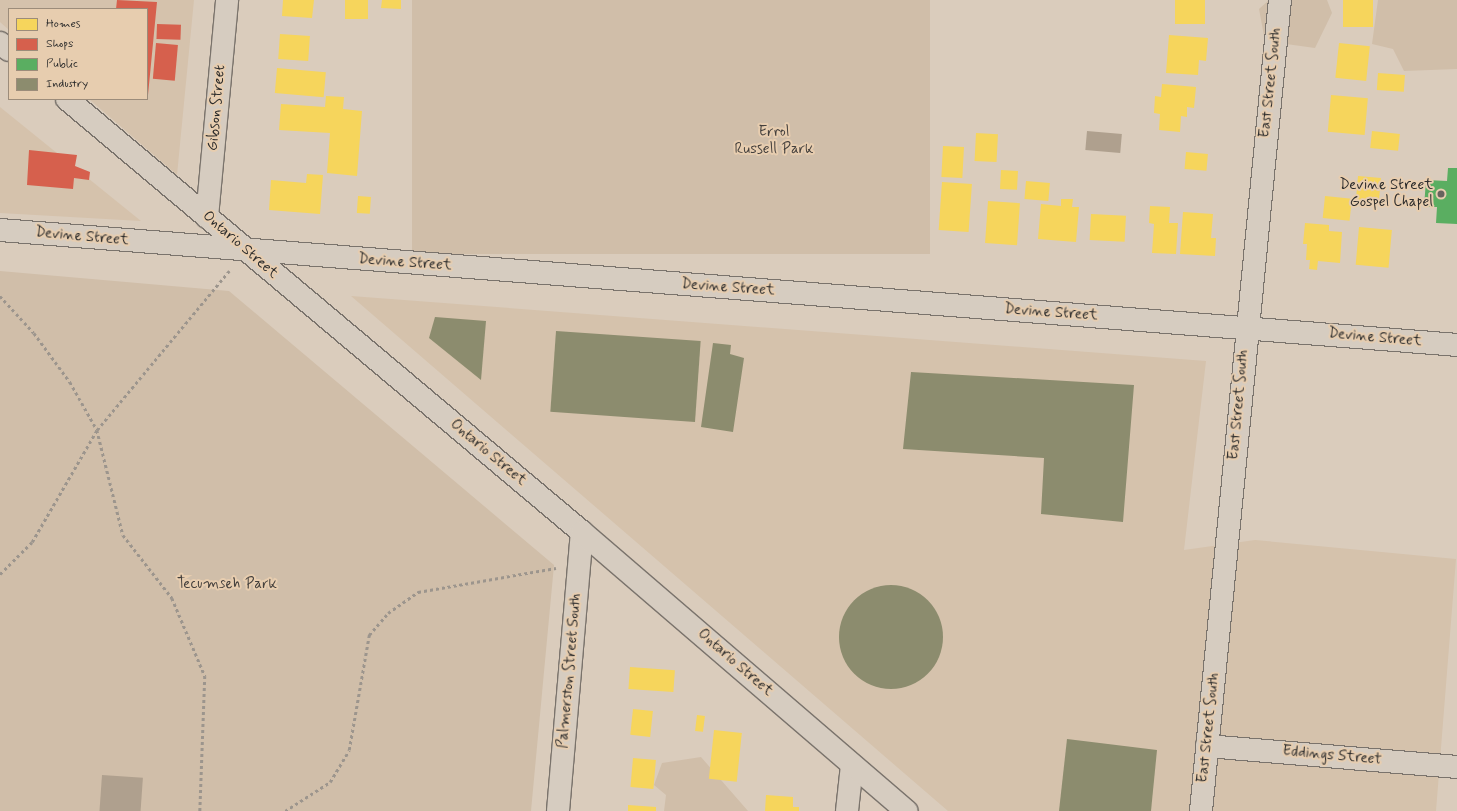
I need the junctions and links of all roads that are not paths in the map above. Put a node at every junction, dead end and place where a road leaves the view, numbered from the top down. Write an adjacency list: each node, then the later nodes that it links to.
1 (227, 0): 6 (street, Gibson Street)
2 (1280, 0): 9 (street, East Street South)
3 (0, 43): 4 (street)
4 (8, 49)
5 (68, 100): 6 (street, Ontario Street)
6 (207, 217): 8 (street, Ontario Street)
7 (0, 230): 8 (street, Devine Street)
8 (246, 251): 9 (street, Devine Street); 11 (street, Ontario Street)
9 (1247, 328): 10 (street, Devine Street); 12 (street, East Street South)
10 (1457, 345)
11 (582, 532): 13 (street, Ontario Street); 15 (street, Palmerston Street South)
12 (1207, 746): 14 (street, Eddings Street); 18 (street, East Street South)
13 (852, 765): 16 (street); 17 (street, Ontario Street)
14 (1457, 767)
15 (558, 811)
16 (847, 811)
17 (906, 811)
18 (1201, 811)

